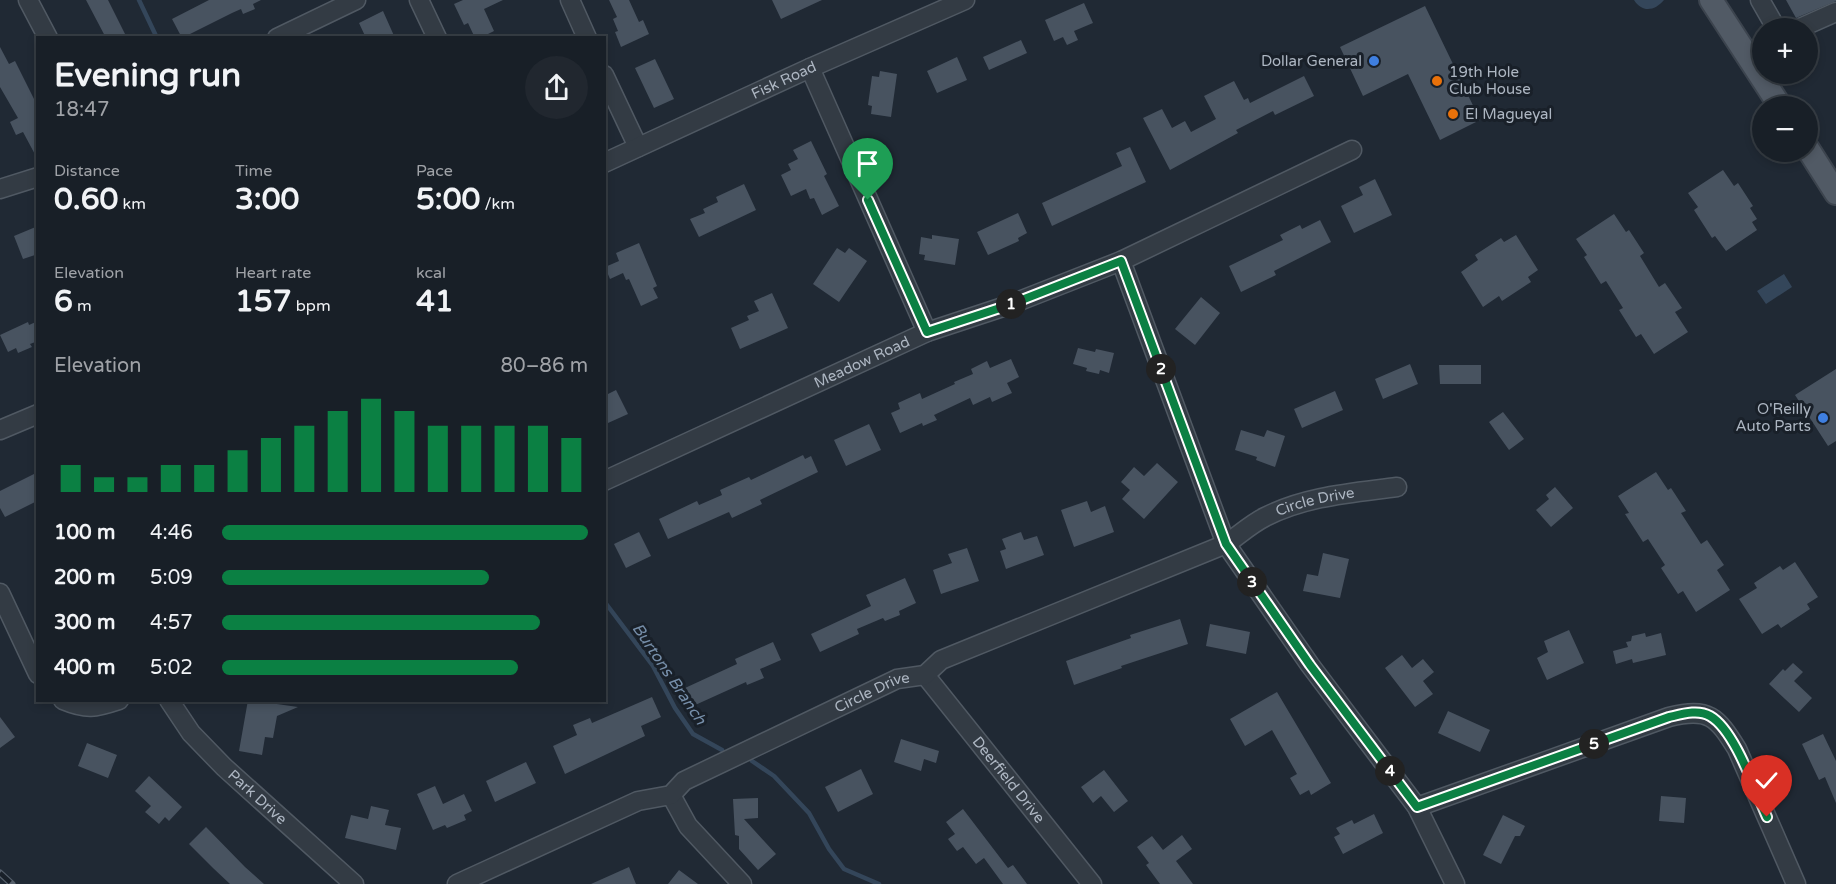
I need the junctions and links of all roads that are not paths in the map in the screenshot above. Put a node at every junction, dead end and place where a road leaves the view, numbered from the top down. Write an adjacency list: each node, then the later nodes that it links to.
1 (28, 0): 11 (street)
2 (356, 0): 12 (street)
3 (418, 0): 13 (street)
4 (570, 0): 14 (street)
5 (965, 0): 16 (street, Fisk Road)
6 (1711, 0): 15 (main road)
7 (1760, 0): 9 (street)
8 (1836, 12): 10 (street)
9 (1770, 18)
10 (1818, 20)
11 (47, 36)
12 (281, 36)
13 (436, 36)
14 (586, 36)
15 (1752, 48)
16 (810, 68): 18 (street, Fisk Road); 26 (street)
17 (606, 79): 18 (street)
18 (638, 147): 20 (street, Fisk Road)
19 (1352, 150): 25 (street, Meadow Road)
20 (606, 162)
21 (1816, 162): 24 (main road)
22 (36, 178): 23 (street)
23 (0, 189)
24 (1836, 194)
25 (1121, 261): 26 (street, Meadow Road); 31 (street)
26 (927, 332): 29 (street, Meadow Road)
27 (36, 415): 28 (street)
28 (0, 430)
29 (606, 480)
30 (1397, 487): 31 (street, Circle Drive)
31 (1226, 544): 34 (street, Circle Drive); 39 (street)
32 (0, 593): 33 (street)
33 (36, 670)
34 (925, 675): 38 (street, Circle Drive); 43 (street, Deerfield Drive)
35 (68, 702): 36 (street)
36 (113, 702)
37 (170, 702): 40 (street, Park Drive)
38 (671, 795): 41 (street, Circle Drive); 42 (street)
39 (1417, 807): 44 (street); 45 (street)
40 (354, 884)
41 (457, 884)
42 (742, 884)
43 (1092, 884)
44 (1455, 884)
45 (1796, 884)

